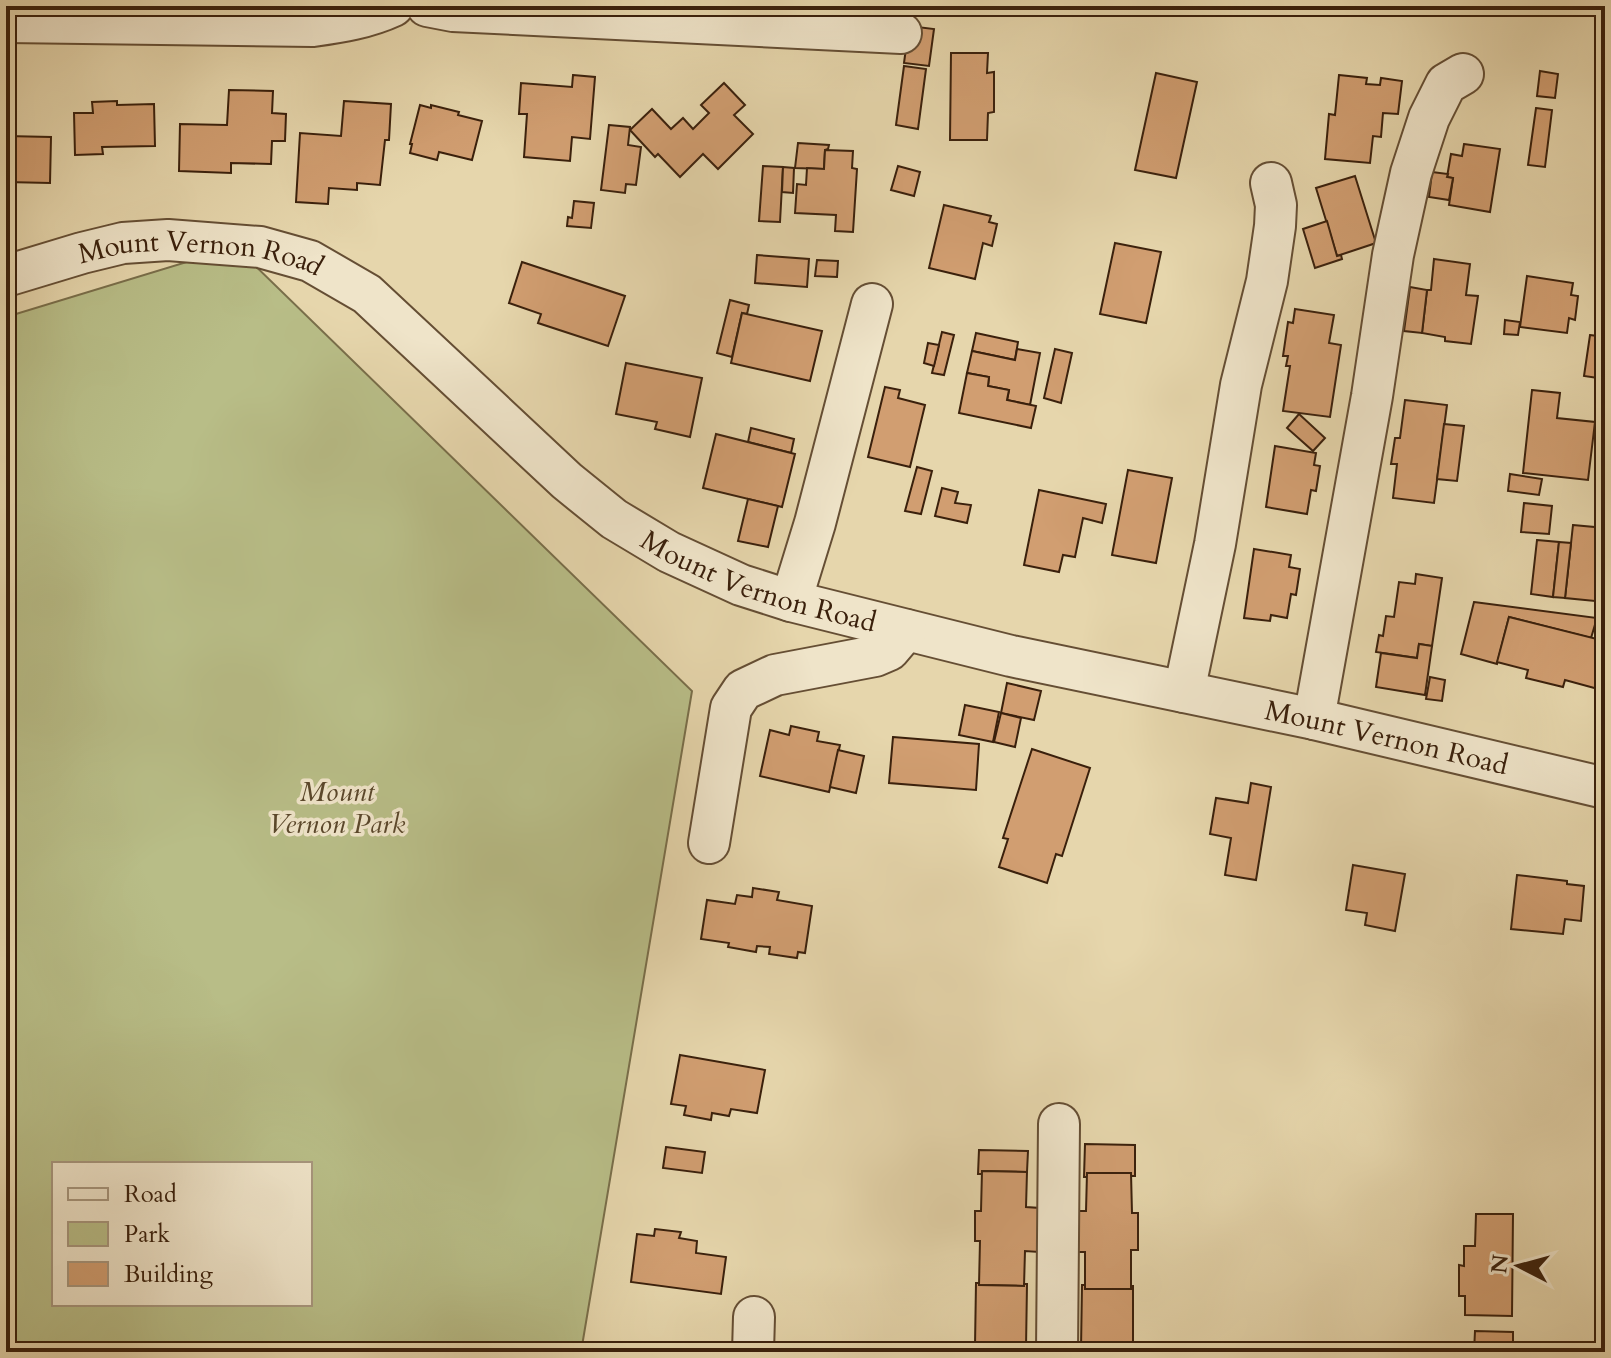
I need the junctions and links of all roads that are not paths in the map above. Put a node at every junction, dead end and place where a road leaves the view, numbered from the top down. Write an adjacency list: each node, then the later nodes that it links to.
1 (393, 6): 3 (street)
2 (427, 6): 4 (street)
3 (6, 22)
4 (901, 33)
5 (1463, 74): 12 (street)
6 (1271, 183): 11 (street)
7 (6, 276): 9 (street, Mount Vernon Road)
8 (872, 304): 9 (street)
9 (791, 601): 10 (street, Mount Vernon Road)
10 (906, 630): 11 (street, Mount Vernon Road); 14 (street)
11 (1184, 692): 12 (street, Mount Vernon Road)
12 (1314, 719): 13 (street, Mount Vernon Road)
13 (1605, 788)
14 (709, 843)
15 (1059, 1124): 16 (street)
16 (1057, 1352)

